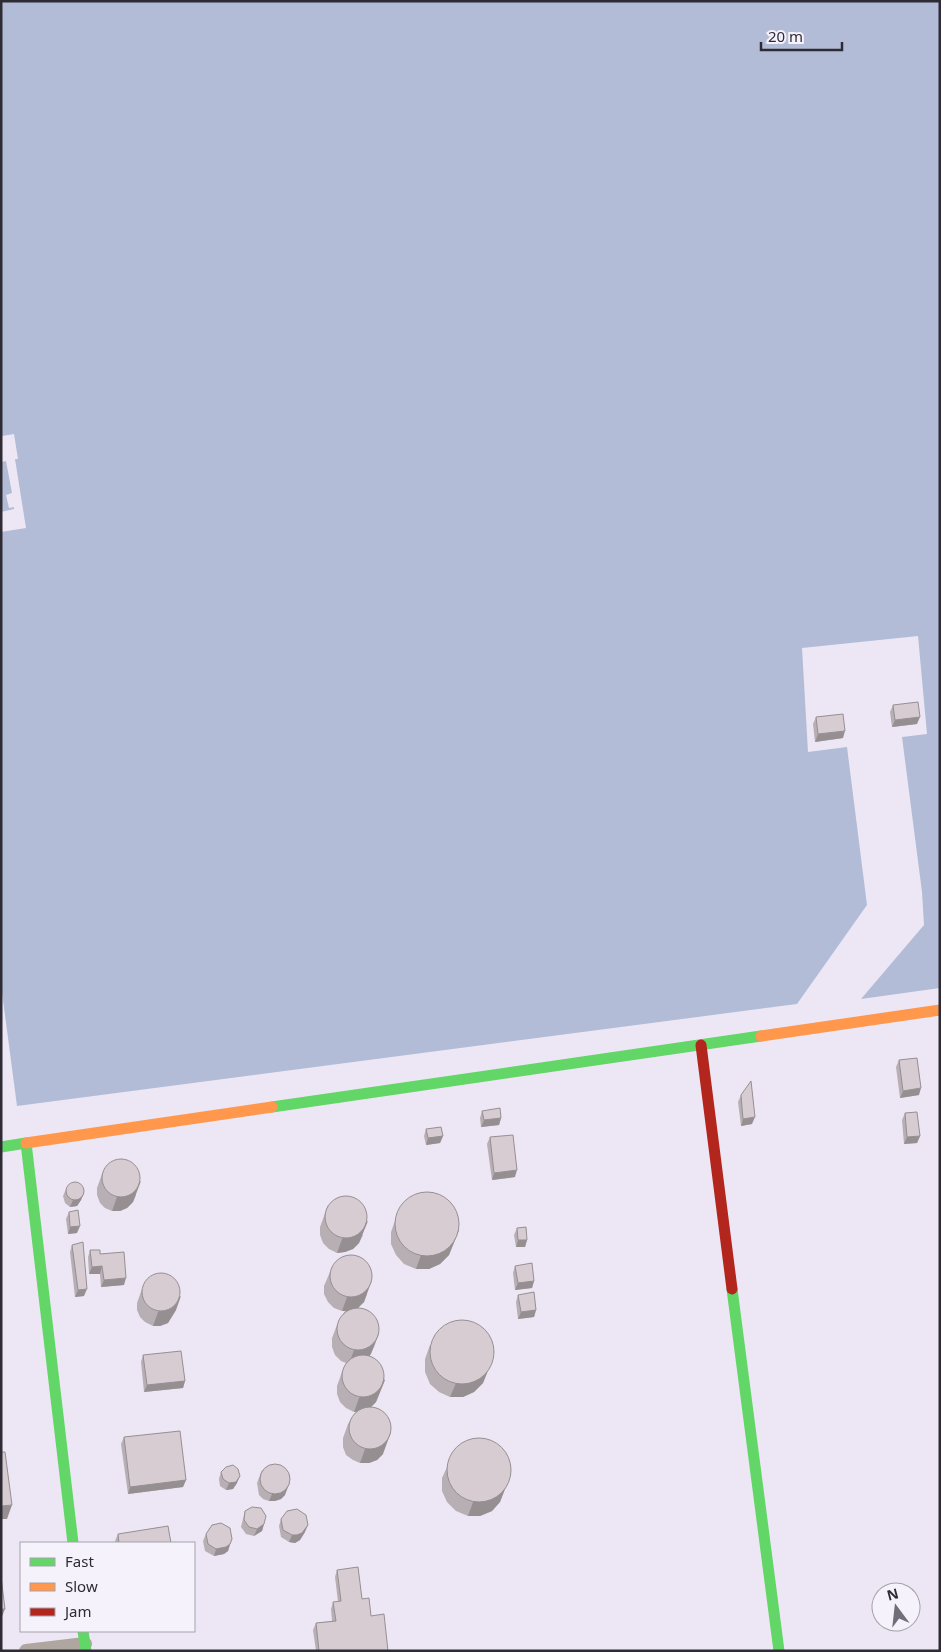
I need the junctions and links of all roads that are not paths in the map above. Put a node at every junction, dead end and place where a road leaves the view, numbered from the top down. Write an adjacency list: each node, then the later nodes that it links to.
1 (940, 1010): 2 (street)
2 (701, 1045): 3 (street); 8 (street)
3 (26, 1143): 4 (street); 5 (street)
4 (1, 1147)
5 (73, 1542)
6 (85, 1642): 7 (lane)
7 (26, 1651)
8 (779, 1651)

